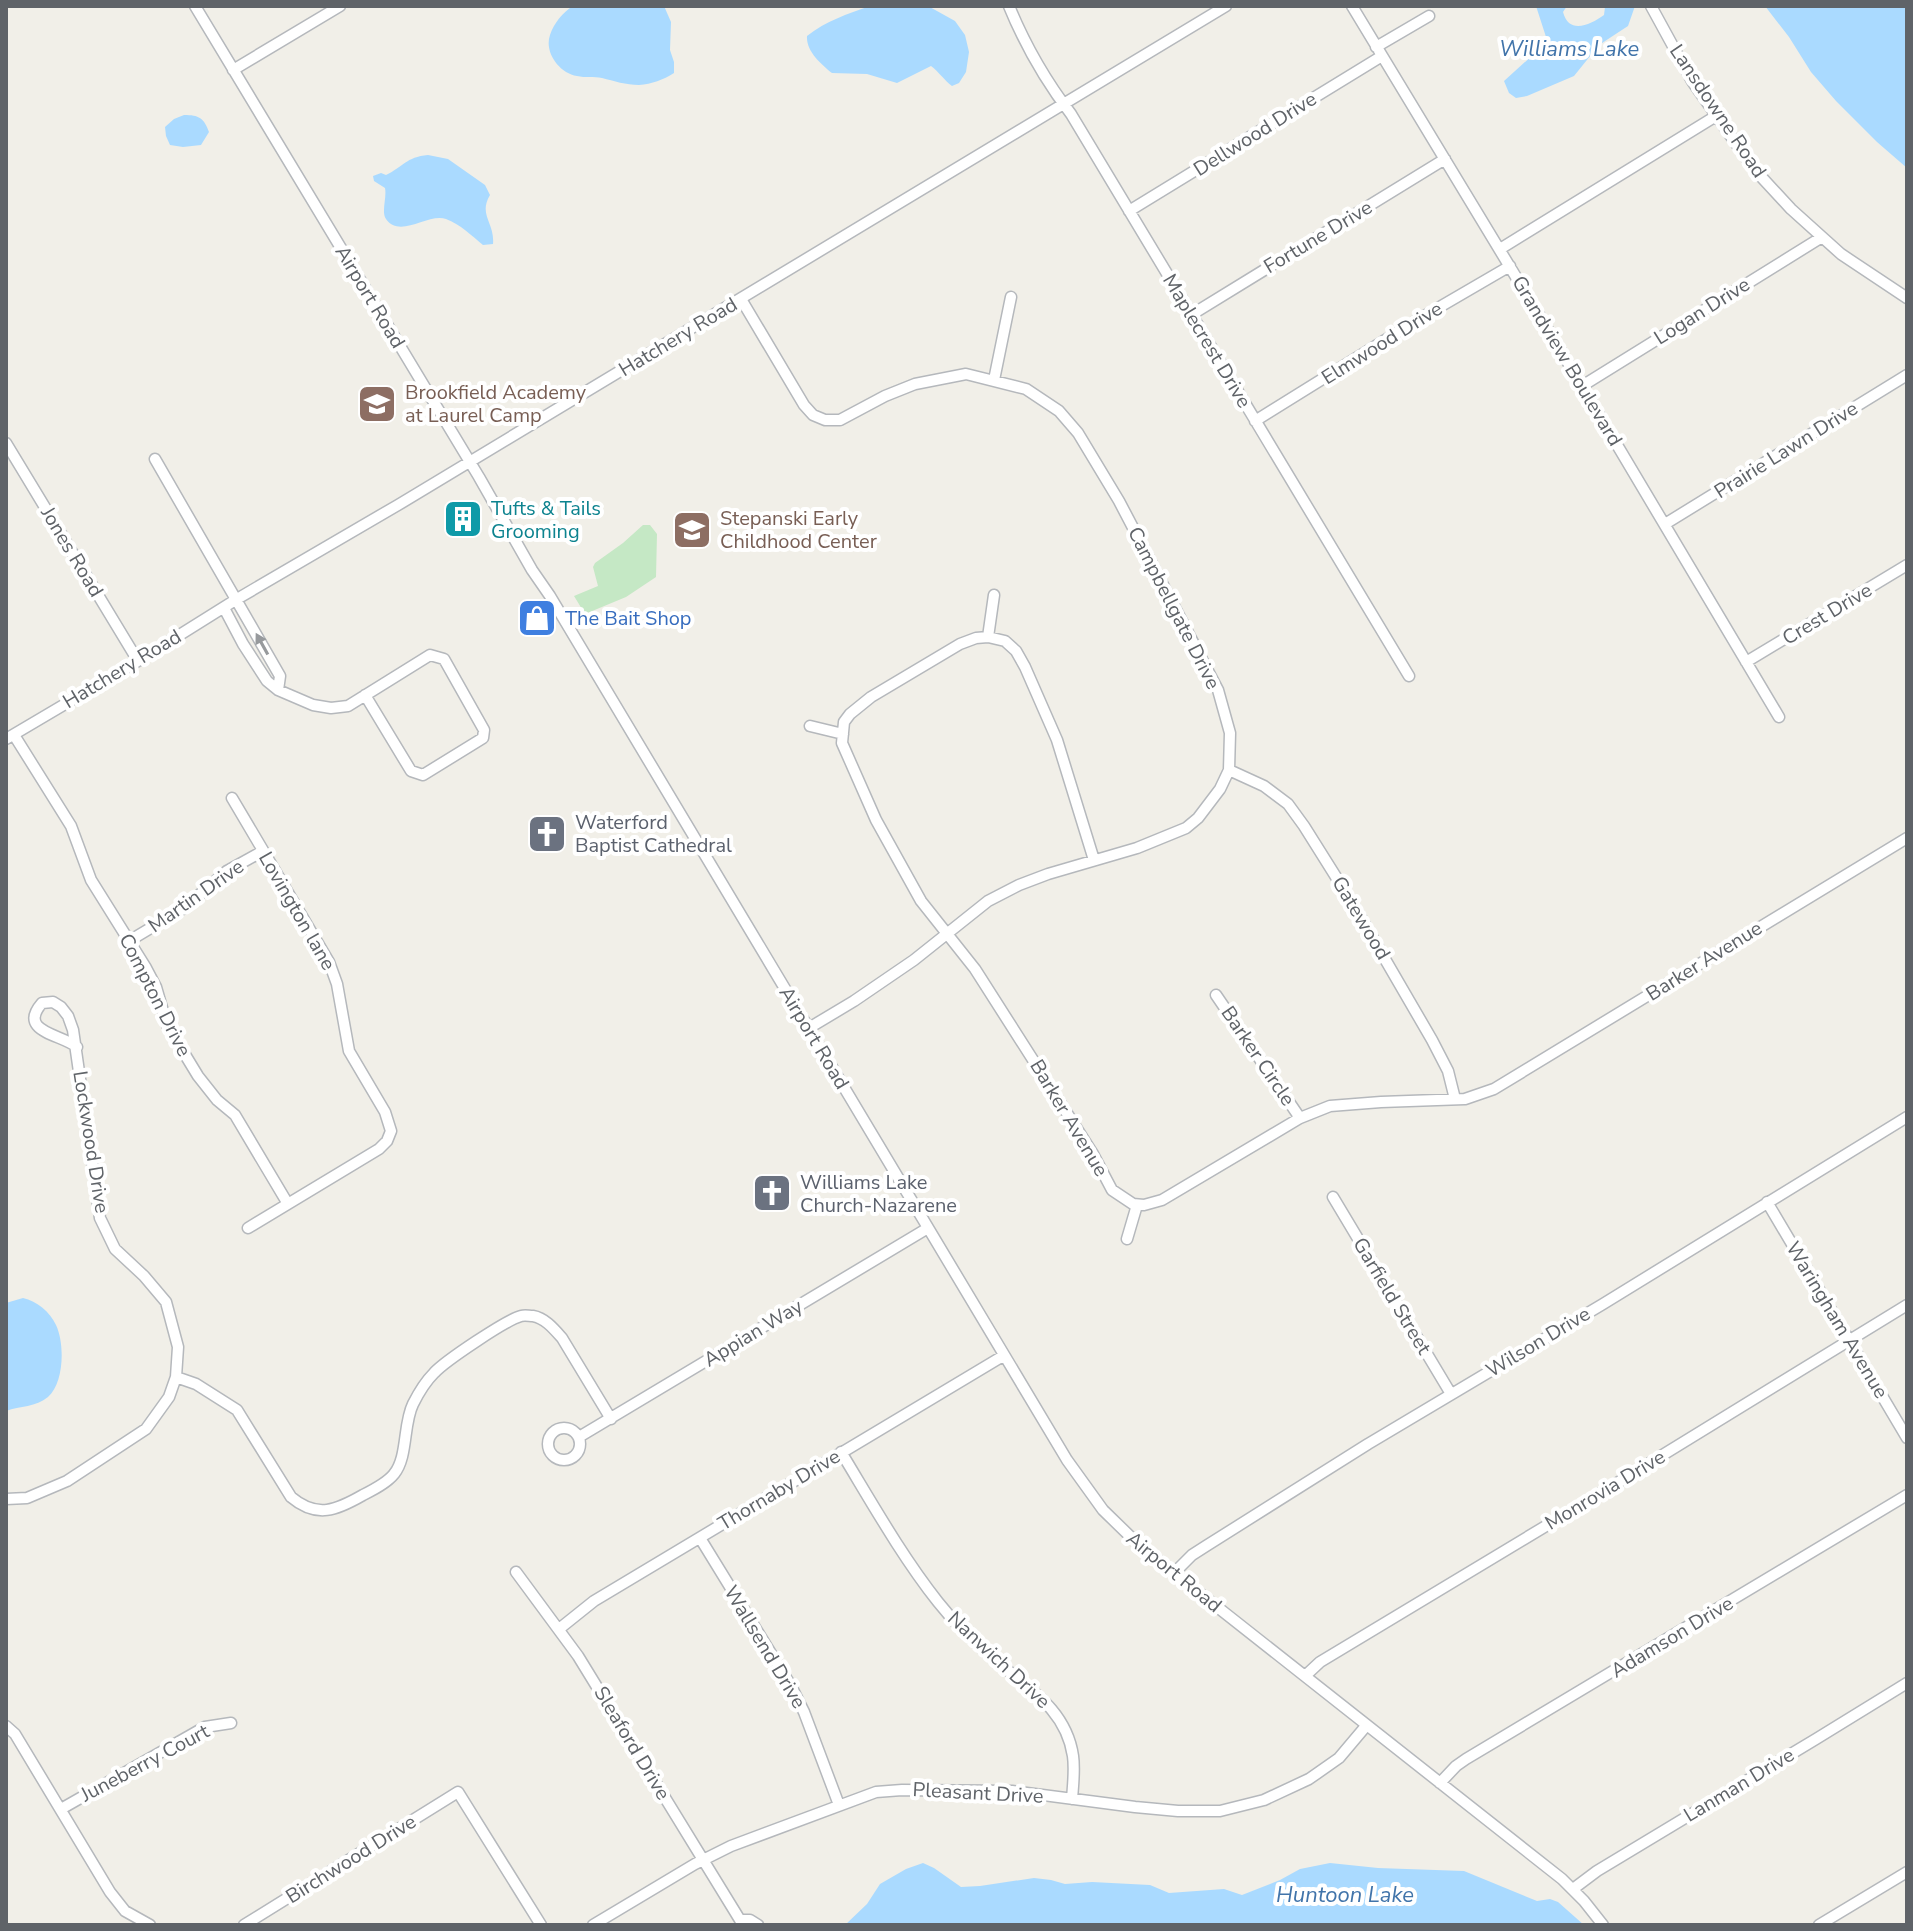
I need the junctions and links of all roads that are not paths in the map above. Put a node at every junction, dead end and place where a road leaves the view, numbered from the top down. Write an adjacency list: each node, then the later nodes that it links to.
1 (195, 6): 9 (street, Airport Road)
2 (340, 6): 9 (street)
3 (1009, 6): 10 (street, Maplecrest Drive)
4 (1226, 6): 10 (street, Hatchery Road)
5 (1352, 6): 8 (street, Grandview Boulevard)
6 (1651, 6): 11 (street, Lansdowne Road)
7 (1429, 16): 8 (street, Dellwood Drive)
8 (1379, 52): 12 (street, Grandview Boulevard); 13 (street, Dellwood Drive)
9 (233, 70): 27 (street, Airport Road)
10 (1064, 104): 13 (street, Maplecrest Drive); 19 (street, Hatchery Road)
11 (1716, 116): 14 (street, Lansdowne Road); 15 (street)
12 (1445, 159): 15 (street, Grandview Boulevard); 20 (street, Fortune Drive)
13 (1129, 211): 20 (street, Maplecrest Drive)
14 (1822, 237): 18 (street, Lansdowne Road); 23 (street, Logan Drive)
15 (1500, 249): 16 (street, Grandview Boulevard)
16 (1510, 266): 23 (street, Grandview Boulevard); 24 (street, Elmwood Drive)
17 (1011, 297): 22 (street)
18 (1907, 298)
19 (741, 299): 22 (street, Campbellgate Drive); 27 (street, Hatchery Road)
20 (1191, 315): 24 (street, Maplecrest Drive)
21 (1907, 375): 28 (street, Prairie Lawn Drive)
22 (994, 380): 43 (street, Campbellgate Drive)
23 (1582, 386): 28 (street, Grandview Boulevard)
24 (1255, 421): 36 (street, Maplecrest Drive)
25 (6, 443): 34 (street, Jones Road)
26 (155, 459): 31 (street)
27 (470, 462): 31 (street, Hatchery Road); 51 (street, Airport Road)
28 (1665, 524): 35 (street, Grandview Boulevard)
29 (1907, 565): 35 (street, Crest Drive)
30 (994, 595): 33 (street)
31 (237, 599): 32 (street, Hatchery Road); 37 (street, one-way to 31)
32 (224, 608): 34 (street, Hatchery Road); 37 (street)
33 (988, 637): 41 (street); 47 (street)
34 (138, 661): 42 (street, Hatchery Road)
35 (1746, 662): 39 (street, Grandview Boulevard)
36 (1409, 676)
37 (278, 690): 38 (street)
38 (365, 695): 38 (street)
39 (1779, 717)
40 (810, 726): 41 (street)
41 (843, 734): 48 (street, Barker Avenue)
42 (10, 737): 49 (street, Compton Drive)
43 (1229, 770): 47 (street); 53 (street, Gatewood)
44 (232, 798): 46 (street, Lovington lane)
45 (1907, 838): 53 (street, Barker Avenue)
46 (263, 851): 49 (street, Martin Drive); 58 (street, Lovington lane)
47 (1094, 860): 48 (street)
48 (947, 932): 51 (street); 59 (street, Barker Avenue)
49 (129, 941): 58 (street, Compton Drive)
50 (1216, 995): 55 (street, Barker Circle)
51 (809, 1028): 61 (street, Airport Road)
52 (77, 1047): 52 (street, Lockwood Drive); 66 (street, Lockwood Drive)
53 (1455, 1099): 55 (street, Barker Avenue)
54 (1907, 1117): 57 (street, Wilson Drive)
55 (1300, 1118): 59 (street, Barker Avenue)
56 (1333, 1197): 67 (street, Garfield Street)
57 (1767, 1202): 64 (street, Waringham Avenue); 67 (street, Wilson Drive)
58 (288, 1204): 60 (street, Lovington lane)
59 (1137, 1205): 62 (street)
60 (248, 1228)
61 (928, 1228): 65 (street, Airport Road); 68 (street, Appian Way)
62 (1127, 1239)
63 (1907, 1305): 64 (street, Monrovia Drive)
64 (1849, 1341): 70 (street, Waringham Avenue); 78 (street, Monrovia Drive)
65 (1003, 1356): 71 (street, Thornaby Drive); 76 (street, Airport Road)
66 (176, 1377): 68 (street); 73 (street, Lockwood Drive)
67 (1451, 1394): 76 (street, Wilson Drive)
68 (611, 1419): 69 (street, Appian Way)
69 (579, 1437)
70 (1907, 1438)
71 (841, 1452): 74 (street, Thornaby Drive); 84 (street, Nanwich Drive)
72 (1907, 1495): 83 (street, Adamson Drive)
73 (6, 1499)
74 (700, 1538): 77 (street, Thornaby Drive); 85 (street, Wallsend Drive)
75 (516, 1572): 77 (street, Sleaford Drive)
76 (1174, 1573): 78 (street, Airport Road)
77 (559, 1629): 87 (street, Sleaford Drive)
78 (1305, 1676): 82 (street, Airport Road)
79 (1907, 1683): 89 (street, Lanman Drive)
80 (231, 1723): 86 (street, Juneberry Court)
81 (6, 1726): 86 (street)
82 (1366, 1726): 83 (street, Airport Road); 84 (street, Pleasant Drive)
83 (1440, 1783): 89 (street, Airport Road)
84 (1072, 1799): 85 (street, Pleasant Drive)
85 (839, 1805): 87 (street, Pleasant Drive)
86 (61, 1809): 91 (street)
87 (703, 1860): 90 (street, Sleaford Drive); 94 (street, Pleasant Drive)
88 (1907, 1872): 97 (street)
89 (1573, 1889): 96 (street, Airport Road)
90 (738, 1922): 95 (street, Sleaford Drive)
91 (150, 1925)
92 (244, 1925): 93 (street, Birchwood Drive)
93 (541, 1925)
94 (593, 1925)
95 (758, 1925)
96 (1603, 1925)
97 (1819, 1925)

